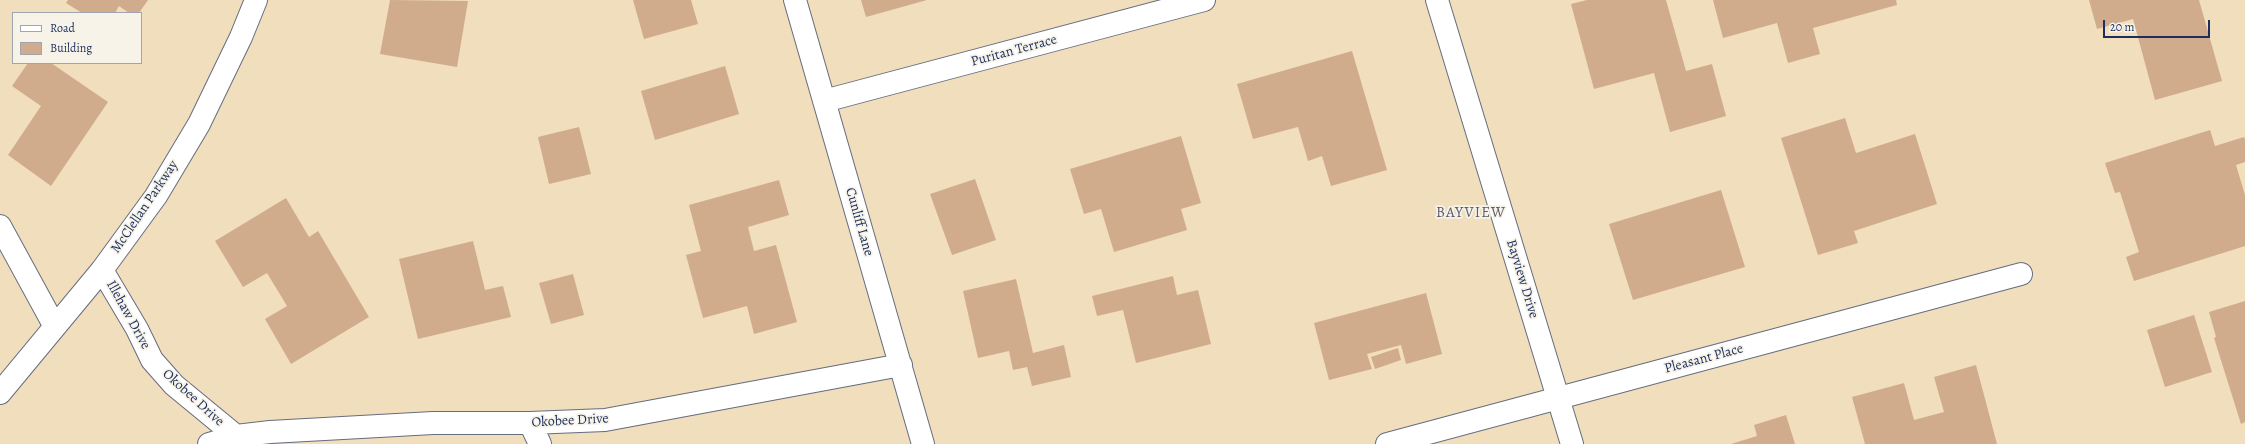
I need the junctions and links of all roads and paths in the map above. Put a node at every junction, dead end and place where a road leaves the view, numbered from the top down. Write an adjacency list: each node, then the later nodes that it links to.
1 (256, 0): 7 (street, McClellan Parkway)
2 (795, 0): 5 (street, Cunliff Lane)
3 (1204, 0): 5 (street, Puritan Terrace)
4 (1437, 0): 13 (street, Bayview Drive)
5 (824, 101): 11 (street, Cunliff Lane)
6 (0, 226): 9 (street)
7 (102, 270): 9 (street, McClellan Parkway); 10 (street, Illehaw Drive)
8 (2021, 274): 13 (street, Pleasant Place)
9 (54, 325): 12 (street, McClellan Parkway)
10 (152, 360): 15 (street, Okobee Drive)
11 (901, 365): 14 (street, Okobee Drive); 18 (street, Cunliff Lane)
12 (0, 393)
13 (1558, 398): 19 (street, Pleasant Place); 20 (street, Bayview Drive)
14 (530, 423): 15 (street, Okobee Drive); 17 (street)
15 (236, 436): 16 (street, Okobee Drive)
16 (209, 444)
17 (540, 444)
18 (923, 444)
19 (1387, 444)
20 (1572, 444)

